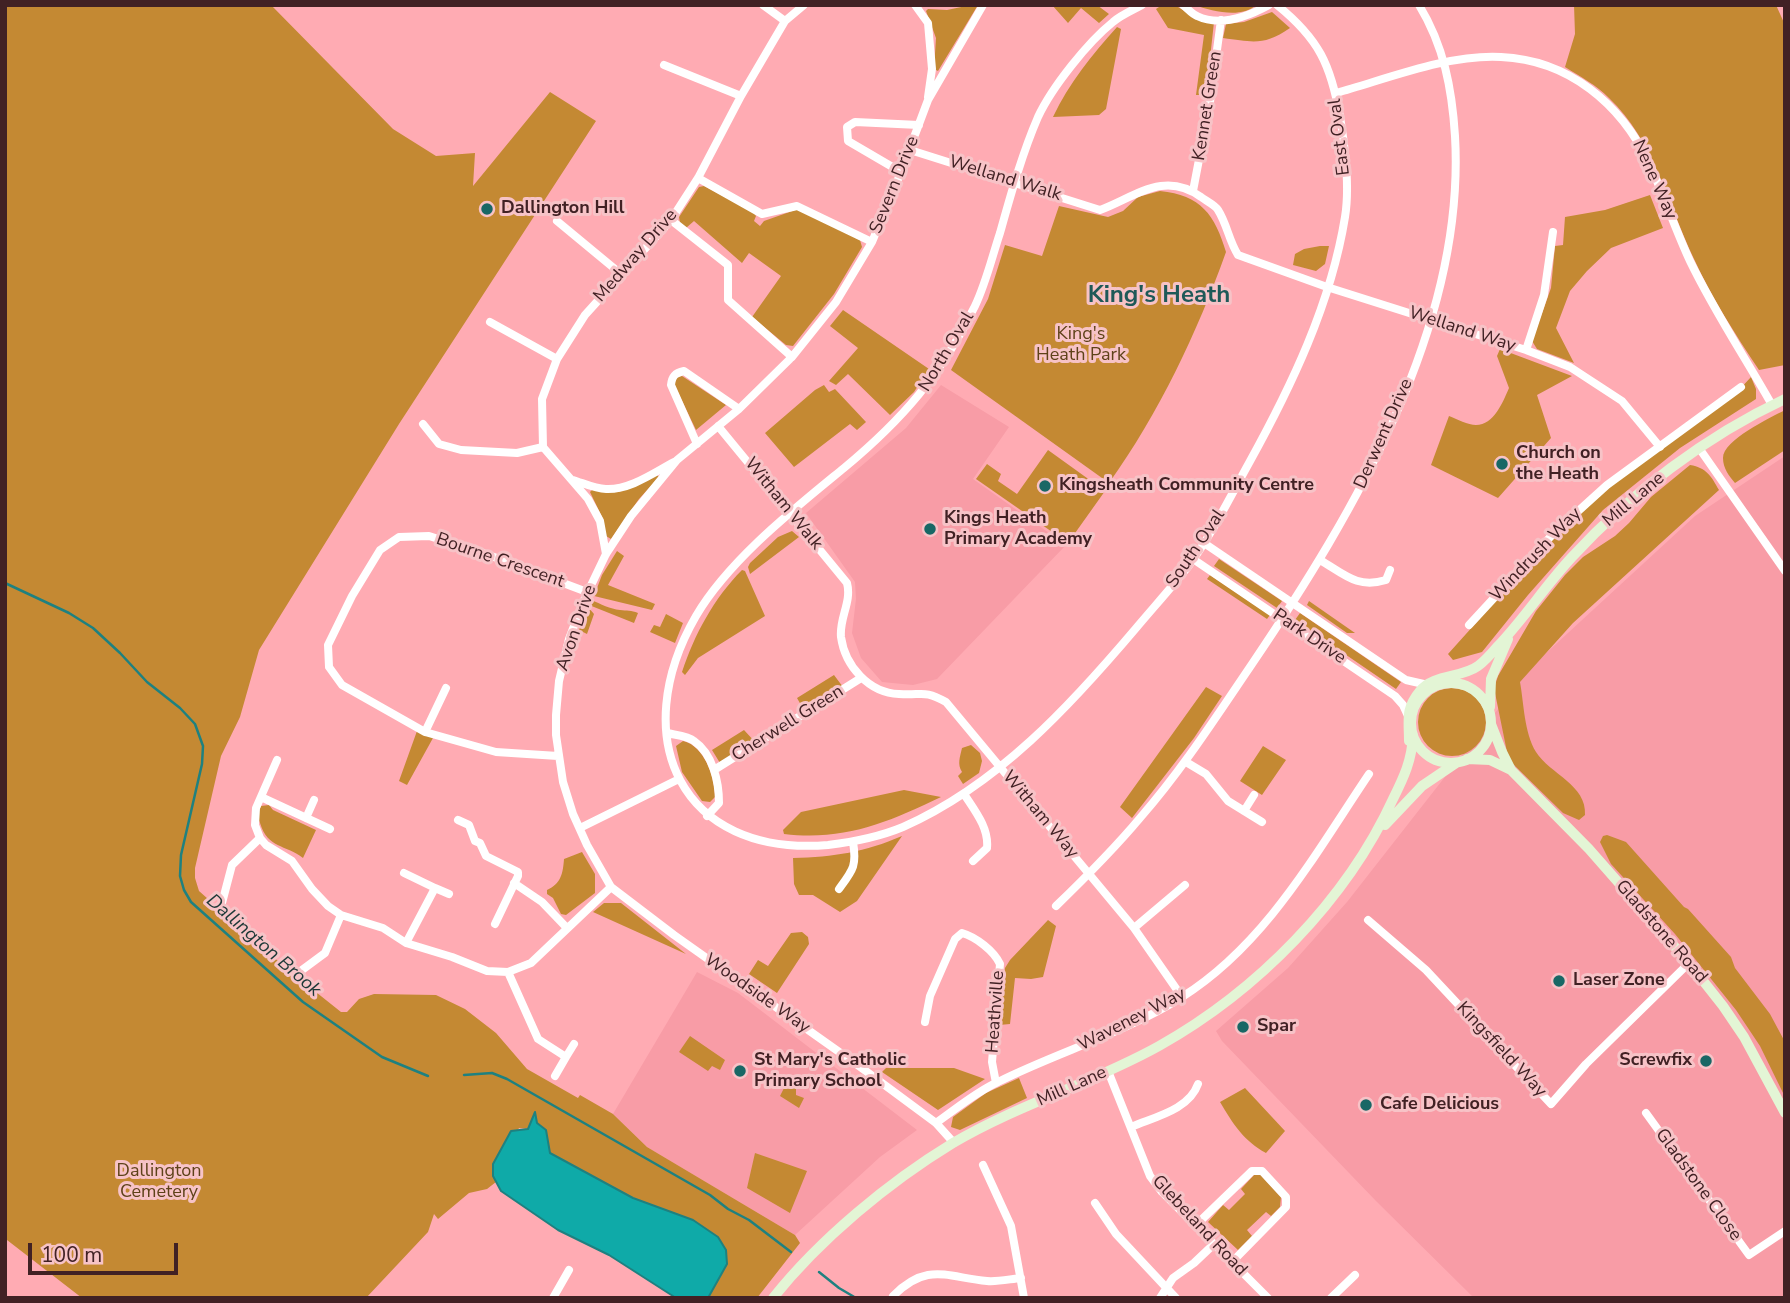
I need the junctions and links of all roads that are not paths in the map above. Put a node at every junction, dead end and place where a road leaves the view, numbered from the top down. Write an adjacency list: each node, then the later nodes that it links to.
1 (763, 5): 11 (street)
2 (804, 5): 11 (street, Medway Drive)
3 (915, 5): 16 (street)
4 (983, 5): 16 (street, Severn Drive)
5 (1142, 5): 21 (street)
6 (1183, 5): 10 (street)
7 (1269, 5): 10 (street)
8 (1277, 5): 14 (street, East Oval)
9 (1419, 5): 12 (street, Derwent Drive)
10 (1221, 20): 22 (street, Kennet Green)
11 (785, 21): 15 (street, Medway Drive)
12 (1444, 63): 14 (street, Nene Way); 29 (street, Derwent Drive); 36 (street, Nene Way)
13 (664, 65): 15 (street)
14 (1336, 93): 28 (street, East Oval)
15 (741, 96): 20 (street, Medway Drive)
16 (928, 100): 17 (street, Severn Drive)
17 (919, 125): 18 (street, Severn Drive); 19 (street)
18 (910, 150): 19 (street, Severn Drive); 21 (street, Welland Walk)
19 (901, 172): 26 (street, Severn Drive)
20 (698, 178): 23 (street, Medway Drive); 26 (street)
21 (1016, 182): 22 (street, Welland Walk); 46 (street, North Oval)
22 (1193, 191): 28 (street, Welland Way)
23 (671, 220): 27 (street, Medway Drive); 32 (street)
24 (557, 221): 27 (street)
25 (1553, 232): 31 (street)
26 (872, 242): 32 (street, Severn Drive)
27 (621, 274): 33 (street, Medway Drive)
28 (1327, 287): 29 (street, Welland Way); 47 (street, South Oval)
29 (1431, 320): 31 (street, Welland Way); 50 (street, Derwent Drive)
30 (490, 322): 33 (street)
31 (1526, 350): 42 (street, Welland Way)
32 (792, 357): 37 (street, Avon Drive)
33 (557, 359): 41 (street, Medway Drive)
34 (1741, 387): 42 (street, Windrush Way)
35 (1785, 399): 36 (street, Mill Lane)
36 (1772, 405): 43 (street, Mill Lane)
37 (739, 409): 39 (street, Avon Drive); 40 (street)
38 (423, 424): 41 (street)
39 (718, 426): 40 (street, Avon Drive); 46 (street, Witham Walk)
40 (696, 443): 44 (street, Avon Drive)
41 (543, 447): 45 (street)
42 (1660, 447): 56 (street, Windrush Way)
43 (1699, 448): 52 (street); 57 (street, Mill Lane)
44 (677, 460): 45 (street, Avon Drive); 48 (street, Avon Drive)
45 (573, 480): 48 (street)
46 (790, 512): 58 (street, Witham Walk); 65 (street, North Oval)
47 (1204, 543): 49 (street, South Oval); 54 (street, Park Drive)
48 (606, 554): 53 (street, Avon Drive)
49 (1193, 559): 55 (street, Park Drive); 70 (street, South Oval)
50 (1320, 560): 51 (street); 54 (street, Derwent Drive)
51 (1390, 570)
52 (1785, 571)
53 (587, 592): 64 (street, Bourne Crescent); 66 (street, Avon Drive)
54 (1293, 604): 55 (street, Derwent Drive); 59 (street, Park Drive)
55 (1283, 619): 61 (street, Park Drive); 69 (street, Derwent Drive)
56 (1469, 625)
57 (1510, 633): 59 (street, Mill Lane); 62 (street, Mill Lane)
58 (861, 678): 70 (street, Witham Way); 71 (street, Cherwell Green)
59 (1433, 685): 61 (street); 62 (street); 63 (street)
60 (446, 688): 64 (street)
61 (1408, 714): 63 (street, Park Drive); 90 (street, Mill Lane)
62 (1491, 719): 68 (street); 72 (street, Gladstone Road)
63 (1412, 731): 68 (street); 86 (street, Mill Lane)
64 (425, 732): 66 (street, Bourne Crescent)
65 (667, 733): 71 (street); 74 (street, North Oval)
66 (558, 756): 84 (street, Avon Drive)
67 (277, 760): 77 (street)
68 (1462, 761): 72 (street, Gladstone Road); 86 (street, Mill Lane)
69 (1186, 762): 79 (street); 92 (street, Derwent Drive)
70 (1000, 767): 75 (street, South Oval); 92 (street, Witham Way)
71 (714, 770): 80 (street)
72 (1511, 770): 107 (street, Gladstone Road)
73 (1369, 774): 110 (street, Waveney Way)
74 (680, 779): 80 (street, North Oval); 84 (street)
75 (964, 794): 88 (street, South Oval); 89 (street)
76 (1254, 795): 79 (street)
77 (261, 797): 81 (street); 87 (street)
78 (314, 800): 81 (street)
79 (1244, 811): 83 (street)
80 (708, 816): 88 (street, South Oval)
81 (306, 818): 85 (street)
82 (458, 820): 93 (street)
83 (1262, 822)
84 (580, 828): 95 (street, Woodside Way)
85 (330, 829)
86 (1378, 832): 90 (street, Mill Lane)
87 (260, 838): 99 (street); 101 (street)
88 (853, 842): 97 (street)
89 (973, 861)
90 (1358, 862): 114 (street, Mill Lane)
91 (404, 873): 96 (street)
92 (1089, 873): 100 (street, Derwent Drive); 105 (street, Witham Way)
93 (517, 879): 103 (street); 104 (street)
94 (1185, 885): 105 (street)
95 (611, 887): 104 (street); 120 (street, Woodside Way)
96 (435, 888): 98 (street); 106 (street)
97 (839, 889)
98 (449, 894)
99 (222, 903)
100 (1056, 906)
101 (341, 915): 106 (street); 108 (street)
102 (1368, 920): 107 (street, Kingsfield Way)
103 (495, 924)
104 (566, 928): 109 (street)
105 (1135, 928): 110 (street, Witham Way)
106 (406, 943): 109 (street)
107 (1689, 963): 119 (street, Gladstone Road)
108 (302, 971)
109 (508, 972): 113 (street)
110 (1182, 997): 116 (street, Waveney Way)
111 (925, 1022): 116 (street, Heathville)
112 (574, 1044): 113 (street)
113 (566, 1057): 115 (street)
114 (1108, 1071): 121 (street, Glebeland Road); 122 (street, Mill Lane)
115 (555, 1076)
116 (996, 1083): 120 (street, Waveney Way)
117 (1204, 1096): 121 (street)
118 (1646, 1113): 126 (street, Gladstone Close)
119 (1785, 1113)
120 (936, 1123): 122 (street, Woodside Way)
121 (1131, 1127): 125 (street, Glebeland Road)
122 (954, 1143): 135 (street, Mill Lane)
123 (983, 1165): 131 (street)
124 (1095, 1203): 132 (street)
125 (1195, 1226): 127 (street, Glebeland Road); 128 (street)
126 (1785, 1231)
127 (1213, 1245): 128 (street, Glebeland Road); 132 (street)
128 (1232, 1262): 139 (street, Glebeland Road)
129 (569, 1270): 134 (street)
130 (1355, 1275): 140 (street)
131 (1021, 1278): 133 (street); 136 (street)
132 (1167, 1288): 137 (street); 138 (street)
133 (893, 1296)
134 (554, 1298)
135 (773, 1298)
136 (1024, 1298)
137 (1160, 1298)
138 (1176, 1298)
139 (1268, 1298)
140 (1331, 1298)

